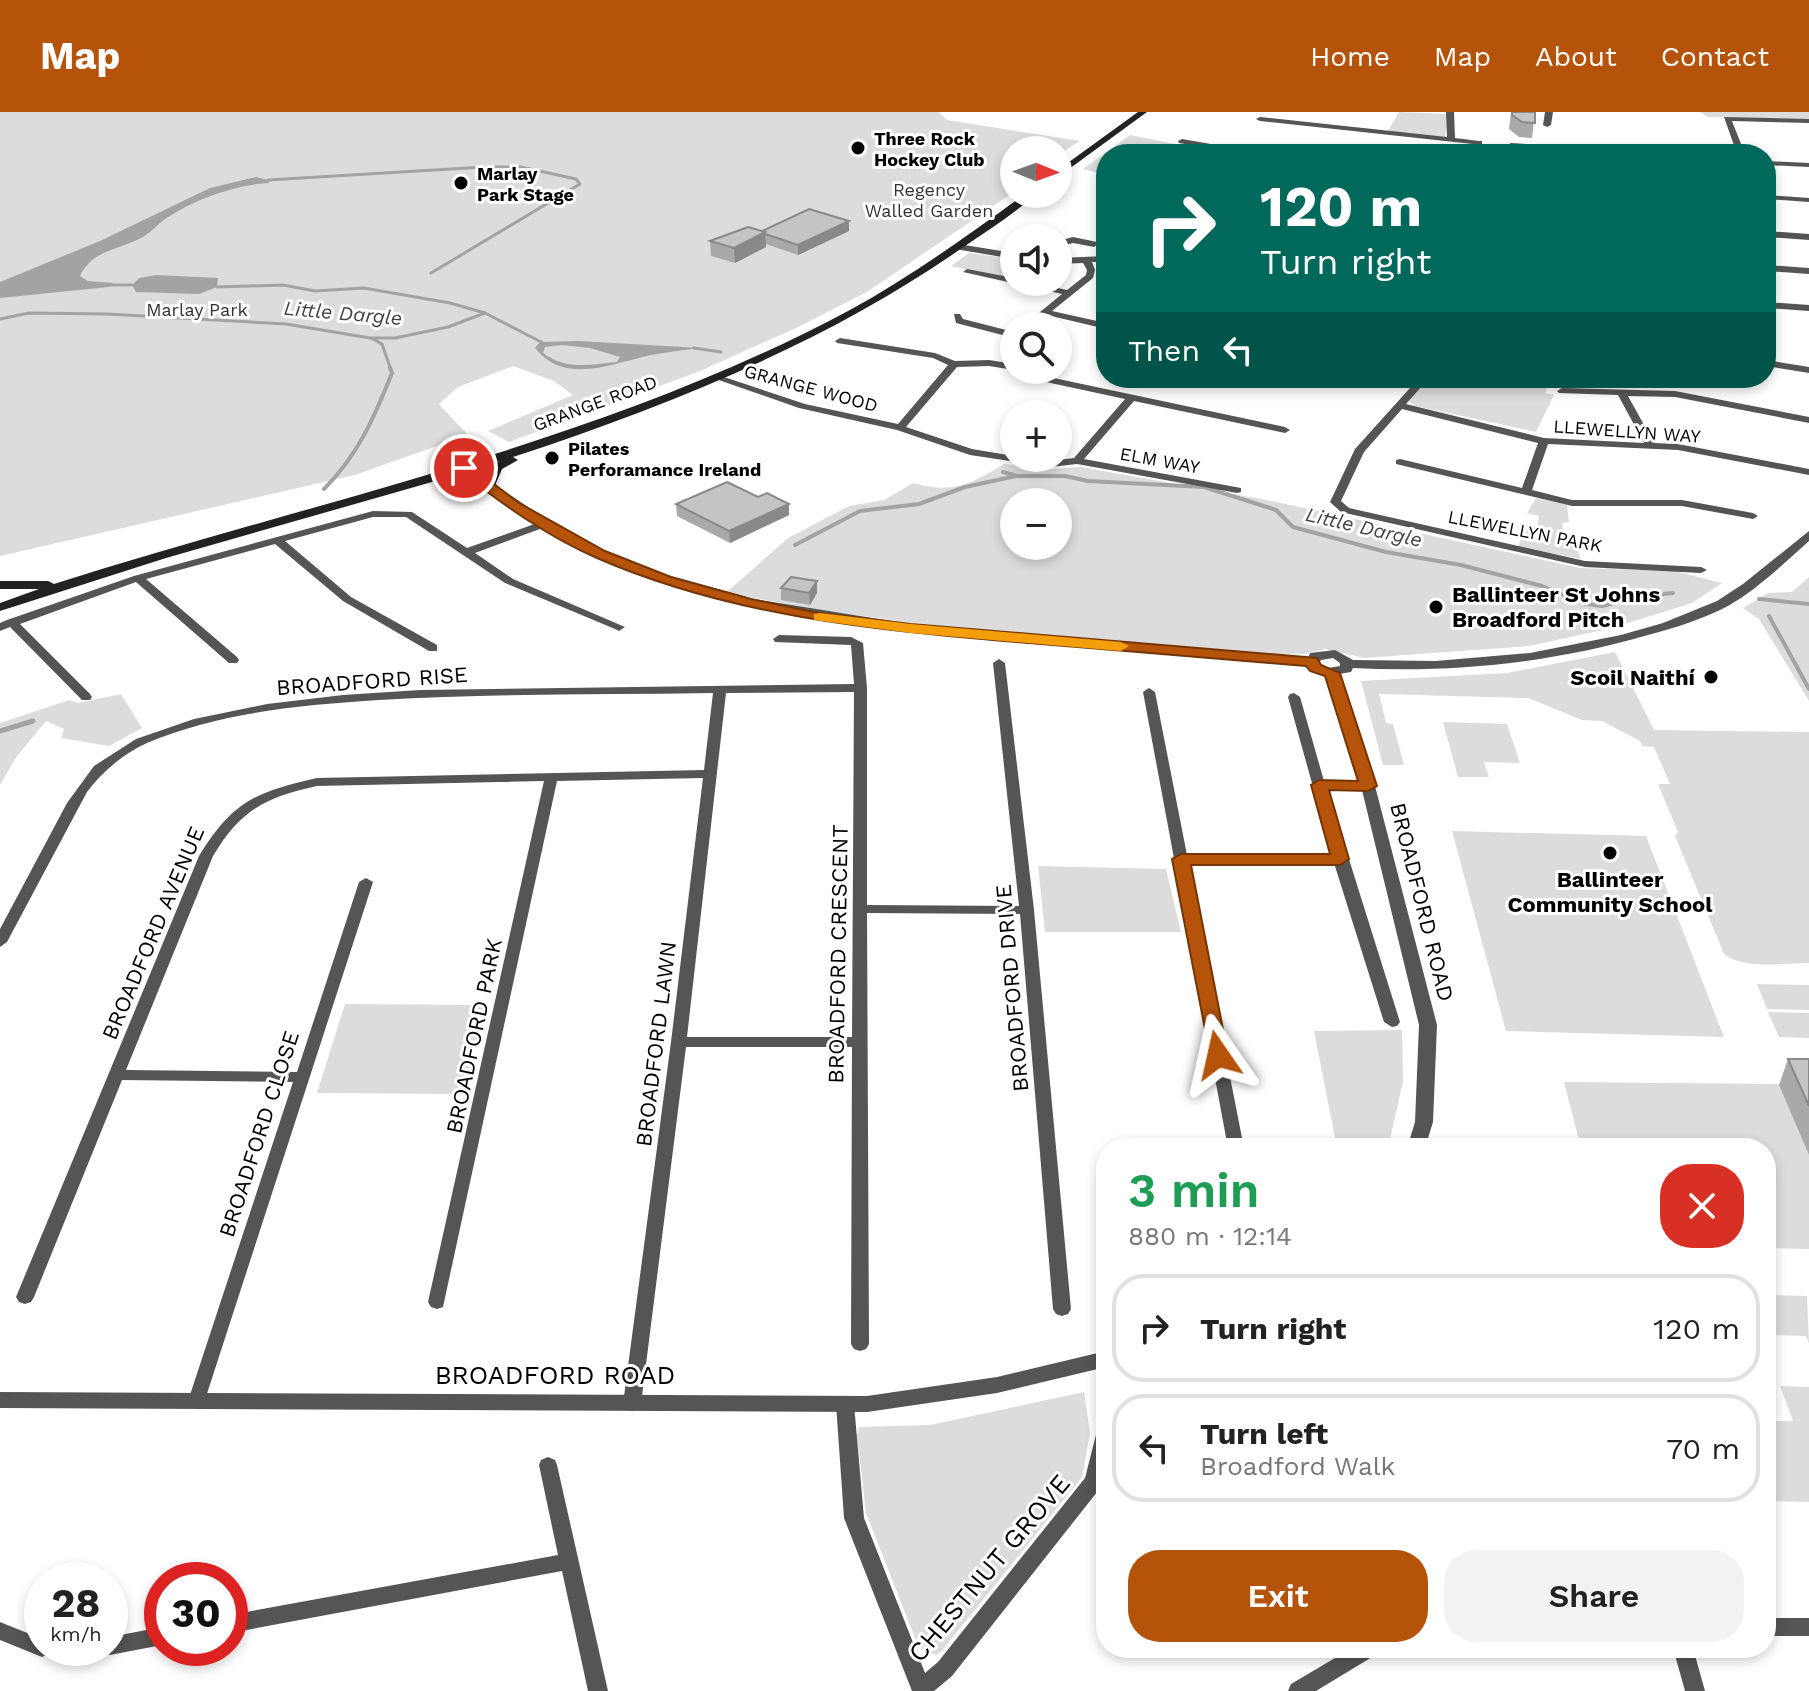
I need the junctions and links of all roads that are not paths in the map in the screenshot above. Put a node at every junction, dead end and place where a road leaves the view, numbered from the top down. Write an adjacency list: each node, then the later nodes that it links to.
1 (1143, 112): 10 (main road)
2 (1450, 112): 7 (street)
3 (1549, 112): 6 (street)
4 (1260, 119): 7 (street)
5 (1809, 121): 12 (street)
6 (1547, 125)
7 (1451, 140): 9 (street)
8 (1182, 141): 11 (street)
9 (1479, 143)
10 (1099, 144)
11 (1199, 144)
12 (1737, 144)
13 (1096, 146): 15 (main road)
14 (1776, 163): 16 (street)
15 (1072, 164)
16 (1809, 165)
17 (1776, 198): 18 (street)
18 (1809, 200)
19 (1012, 208): 24 (main road, GRANGE ROAD)
20 (1776, 235): 21 (street)
21 (1809, 237)
22 (1072, 241): 23 (street)
23 (1094, 244)
24 (958, 247): 25 (street); 47 (main road, GRANGE ROAD)
25 (1000, 254)
26 (1096, 260): 28 (street)
27 (1072, 261): 28 (street)
28 (1087, 261): 33 (street)
29 (1776, 269): 30 (street)
30 (1809, 271)
31 (967, 272): 32 (street)
32 (1000, 279)
33 (1072, 291)
34 (1065, 296): 37 (street)
35 (1776, 306): 36 (street)
36 (1809, 308)
37 (1044, 312)
38 (957, 316): 41 (street)
39 (1072, 318): 40 (street)
40 (1096, 324)
41 (1000, 331)
42 (840, 341): 43 (street)
43 (954, 364): 44 (street); 56 (street, GRANGE WOOD)
44 (1000, 365)
45 (1776, 365): 46 (street)
46 (1809, 370)
47 (715, 377): 55 (main road, GRANGE ROAD); 56 (street, GRANGE WOOD)
48 (1067, 384): 52 (street)
49 (1414, 388): 53 (street)
50 (1562, 391): 51 (street)
51 (1622, 393): 54 (street); 59 (street)
52 (1131, 398): 57 (street); 60 (street)
53 (1398, 405): 58 (street, LLEWELLYN WAY); 73 (street, LLEWELLYN PARK)
54 (1809, 420)
55 (605, 421): 62 (main road, GRANGE ROAD); 65 (main road)
56 (900, 428): 60 (street, GRANGE WOOD)
57 (1285, 430)
58 (1544, 441): 59 (street, LLEWELLYN WAY); 67 (street)
59 (1650, 445): 63 (street, LLEWELLYN WAY)
60 (1077, 461): 66 (street, ELM WAY)
61 (1400, 462): 67 (street)
62 (464, 468): 64 (main road, GRANGE ROAD); 65 (street)
63 (1809, 472)
64 (426, 480): 65 (main road); 76 (main road, GRANGE ROAD)
65 (486, 484): 69 (street)
66 (1237, 490)
67 (1526, 493): 68 (street)
68 (1753, 516)
69 (544, 524): 72 (street); 83 (street)
70 (1809, 535): 85 (street)
71 (278, 541): 72 (street); 74 (street); 81 (street)
72 (465, 553): 79 (street)
73 (1701, 570)
74 (138, 578): 78 (street); 82 (street)
75 (0, 585): 76 (main road)
76 (62, 585): 77 (main road, GRANGE ROAD)
77 (2, 604)
78 (6, 624): 90 (street)
79 (619, 627)
80 (779, 639): 87 (street, BROADFORD CRESCENT)
81 (433, 648)
82 (233, 660)
83 (1311, 662): 85 (street); 86 (street)
84 (999, 663): 100 (street, BROADFORD DRIVE)
85 (1348, 664): 86 (street)
86 (1332, 673): 95 (street, BROADFORD ROAD)
87 (861, 688): 88 (street, BROADFORD RISE); 99 (street, BROADFORD CRESCENT)
88 (720, 690): 92 (street, BROADFORD LAWN); 101 (street, BROADFORD RISE)
89 (1149, 692): 96 (street)
90 (86, 697)
91 (1294, 697): 94 (street)
92 (710, 774): 93 (street, BROADFORD AVENUE); 103 (street, BROADFORD LAWN)
93 (551, 778): 105 (street, BROADFORD AVENUE); 110 (street, BROADFORD PARK)
94 (1319, 785): 95 (street); 97 (street)
95 (1368, 786): 108 (street, BROADFORD ROAD)
96 (1181, 859): 97 (street); 107 (street)
97 (1340, 859): 102 (street)
98 (366, 882): 106 (street, BROADFORD CLOSE)
99 (861, 909): 100 (street); 104 (street, BROADFORD CRESCENT)
100 (1027, 910): 111 (street, BROADFORD DRIVE)
101 (0, 942)
102 (1392, 1022)
103 (679, 1042): 104 (street); 116 (street, BROADFORD LAWN)
104 (858, 1042): 112 (street, BROADFORD CRESCENT)
105 (116, 1075): 106 (street); 109 (street, BROADFORD AVENUE)
106 (300, 1077): 115 (street, BROADFORD CLOSE)
107 (1234, 1138)
108 (1419, 1138)
109 (25, 1297)
110 (437, 1302)
111 (1062, 1309)
112 (860, 1344)
113 (1096, 1362): 117 (street, BROADFORD ROAD)
114 (0, 1400): 115 (street, BROADFORD ROAD)
115 (197, 1401): 116 (street, BROADFORD ROAD)
116 (632, 1404): 117 (street, BROADFORD ROAD)
117 (845, 1404): 128 (street, CHESTNUT GROVE)
118 (548, 1465): 120 (street)
119 (1096, 1473): 128 (street, CHESTNUT GROVE)
120 (571, 1561): 121 (street); 129 (street)
121 (248, 1621)
122 (1776, 1627): 123 (street)
123 (1809, 1627)
124 (0, 1631): 125 (street)
125 (24, 1641)
126 (1350, 1658): 130 (street)
127 (1686, 1658): 131 (street)
128 (921, 1690)
129 (598, 1691)
130 (1298, 1691)
131 (1695, 1691)

